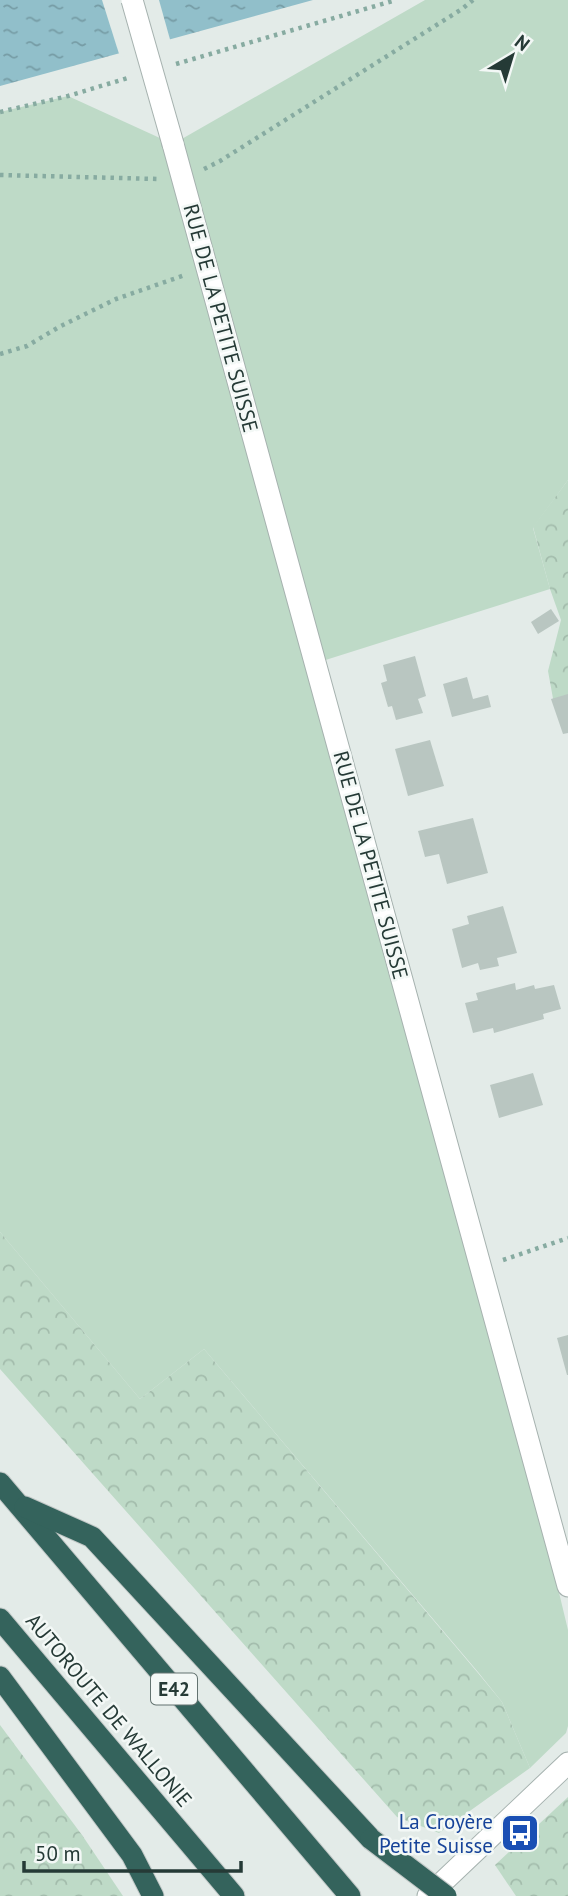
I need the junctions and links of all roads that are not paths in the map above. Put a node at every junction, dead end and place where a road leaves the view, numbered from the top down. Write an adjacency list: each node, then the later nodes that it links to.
1 (132, 0): 4 (street, RUE DE LA PETITE SUISSE, bridge)
2 (0, 1483): 3 (highway, E42)
3 (18, 1503): 10 (highway, E42); 12 (highway, bridge)
4 (568, 1587)
5 (0, 1619): 9 (highway, AUTOROUTE DE WALLONIE)
6 (0, 1677): 8 (highway)
7 (568, 1763): 11 (street)
8 (153, 1896)
9 (234, 1896)
10 (350, 1896)
11 (428, 1896)
12 (446, 1896)

